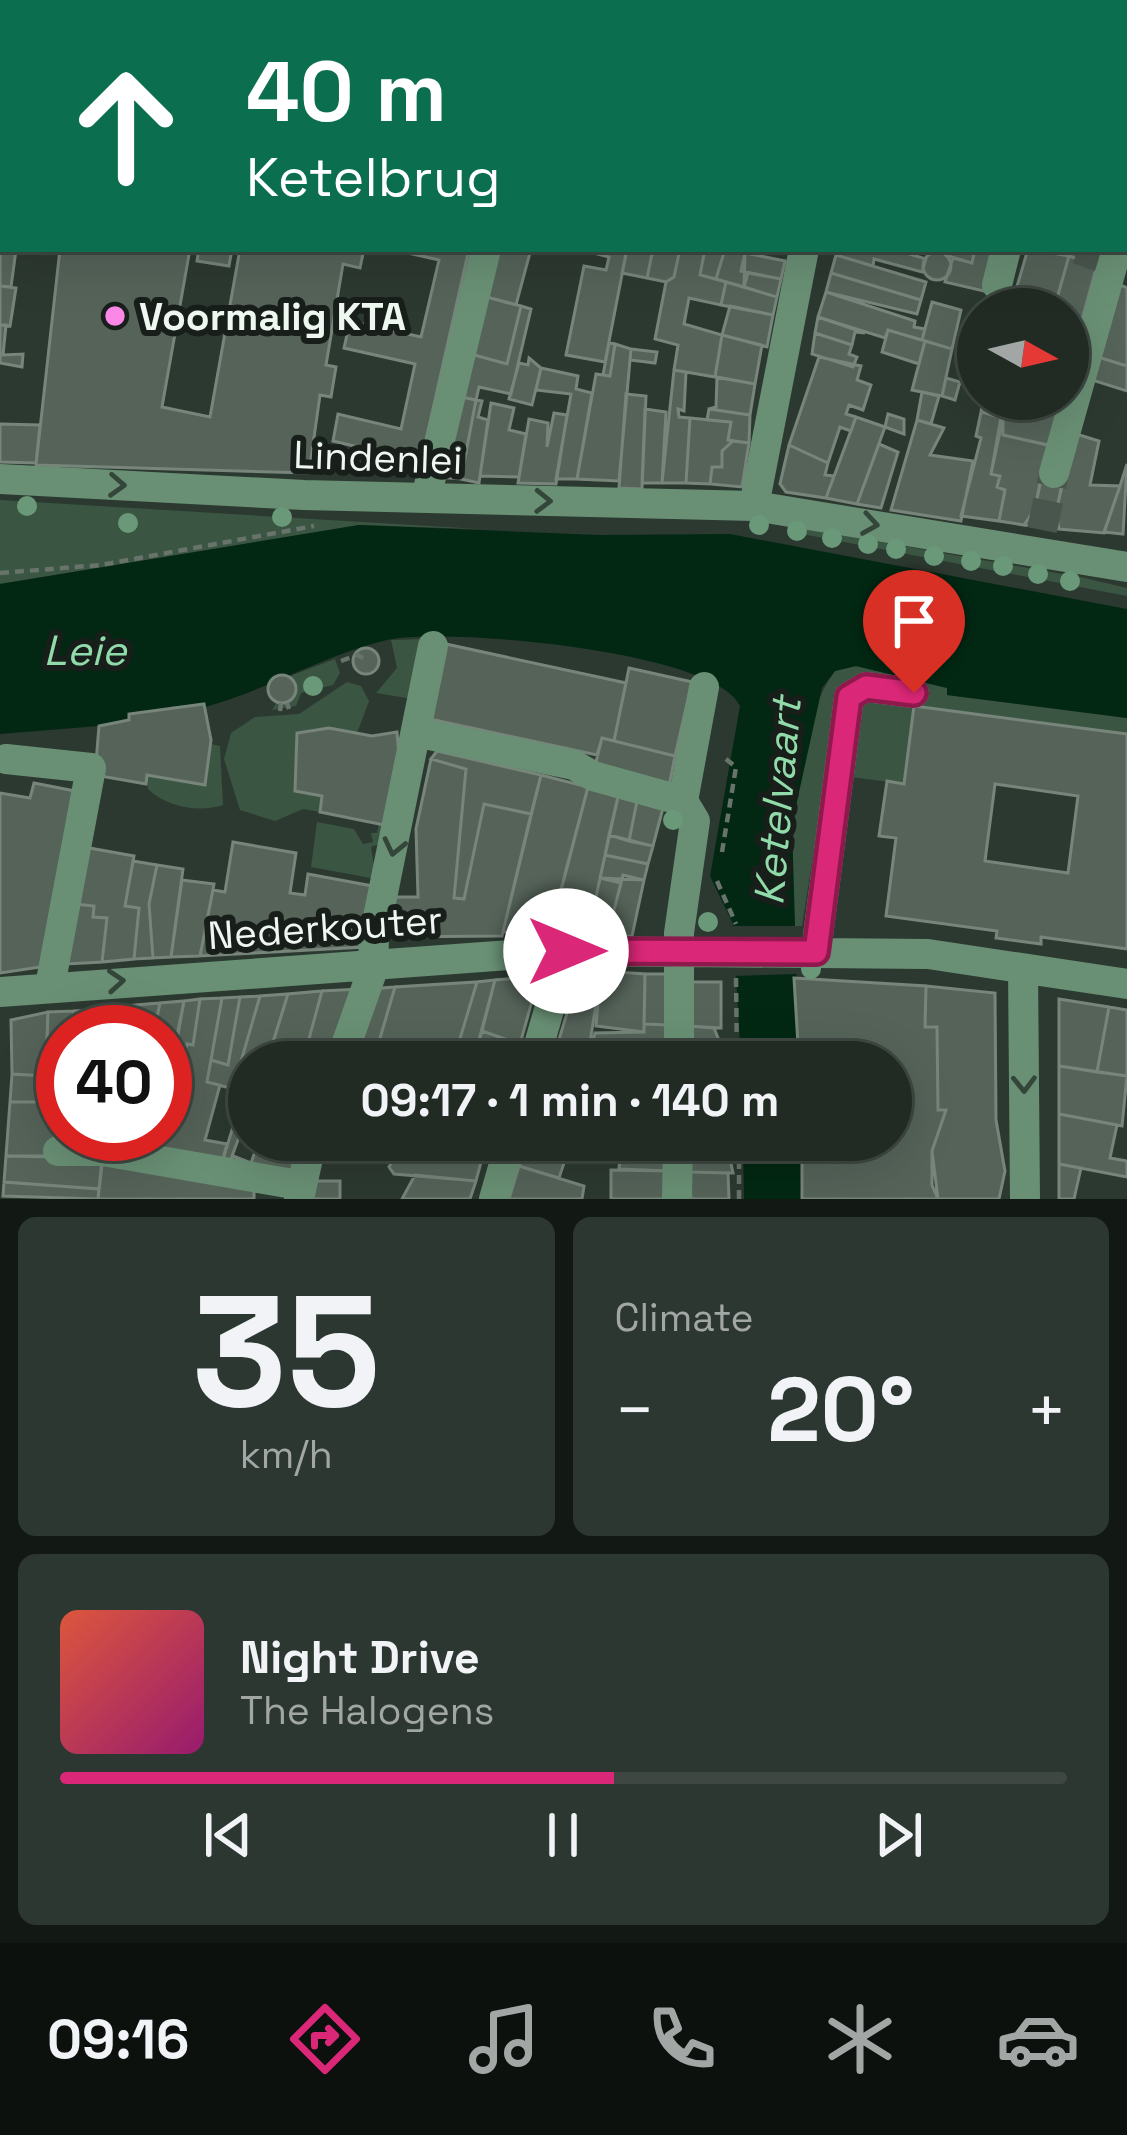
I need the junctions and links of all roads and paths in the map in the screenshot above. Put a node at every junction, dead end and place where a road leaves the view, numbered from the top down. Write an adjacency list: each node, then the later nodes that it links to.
1 (486, 252): 8 (street)
2 (797, 252): 9 (street)
3 (1005, 252): 5 (street)
4 (1114, 259): 6 (street)
5 (997, 285)
6 (1054, 473)
7 (0, 479): 8 (street, Lindenlei, one-way to 8)
8 (426, 498): 9 (street, Lindenlei, one-way to 9)
9 (754, 506): 11 (street, Lindenlei, one-way to 11)
10 (320, 524): 12 (path)
11 (1127, 567)
12 (0, 574)
13 (433, 646): 18 (street)
14 (365, 659): 15 (path)
15 (340, 661)
16 (704, 687): 21 (street)
17 (914, 693): 24 (street)
18 (419, 733): 21 (street); 26 (street, one-way to 26)
19 (5, 759): 29 (street)
20 (721, 766): 25 (path)
21 (683, 801): 23 (street)
22 (566, 951): 23 (street, Nederkouter); 26 (street, Nederkouter); 32 (street)
23 (680, 952): 25 (street, Nederkouter); 33 (street)
24 (807, 952): 25 (street, Nederkouter); 27 (street, Nederkouter)
25 (733, 956): 34 (path)
26 (374, 962): 29 (street, Nederkouter, one-way to 26); 31 (street)
27 (1023, 969): 28 (street, Nederkouter); 44 (street, one-way to 44)
28 (1127, 984)
29 (50, 986): 30 (street, Nederkouter)
30 (0, 992)
31 (347, 1041)
32 (540, 1041)
33 (679, 1041)
34 (735, 1041)
35 (152, 1161): 40 (street)
36 (307, 1161): 40 (street)
37 (505, 1161): 41 (street)
38 (678, 1161): 42 (street)
39 (739, 1161): 43 (path)
40 (299, 1192)
41 (494, 1199)
42 (677, 1199)
43 (739, 1199)
44 (1025, 1199)

